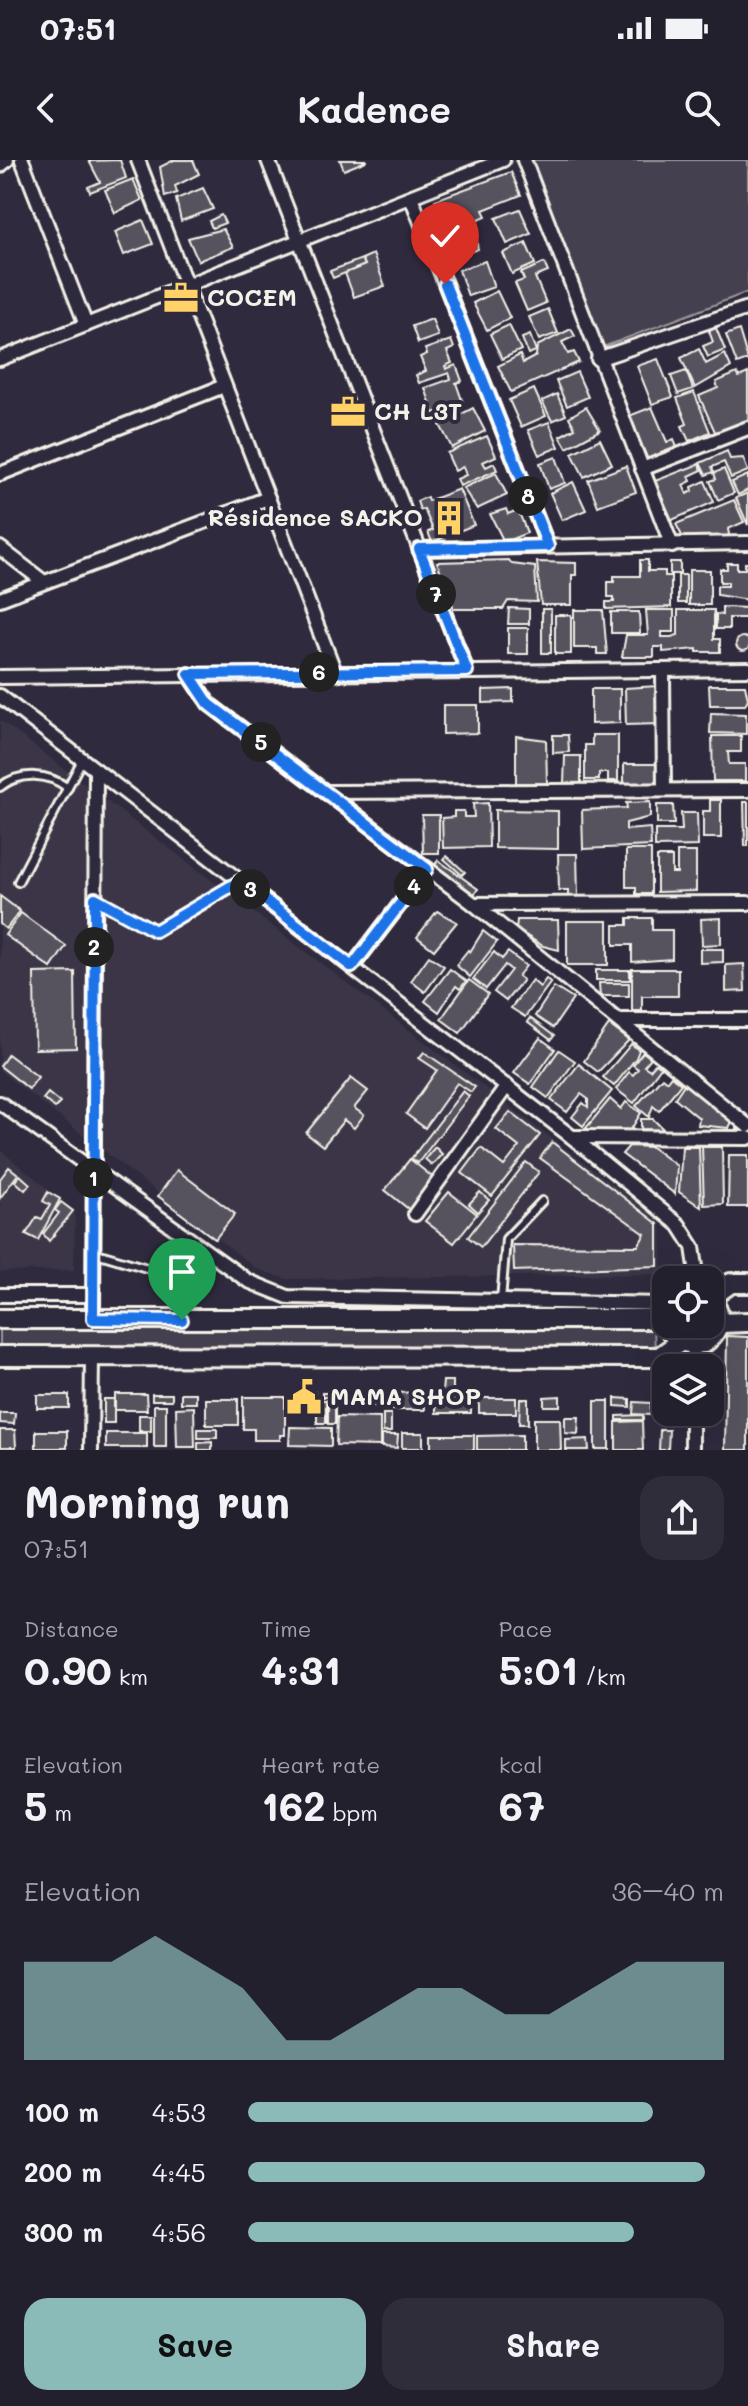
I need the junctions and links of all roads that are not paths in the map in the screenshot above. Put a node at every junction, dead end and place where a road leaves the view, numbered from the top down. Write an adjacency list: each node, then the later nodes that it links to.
1 (7, 160): 7 (street)
2 (22, 160): 12 (street)
3 (138, 160): 10 (street)
4 (268, 160): 9 (street)
5 (503, 160): 8 (street)
6 (524, 160): 14 (street)
7 (0, 166)
8 (411, 197): 9 (street); 21 (street)
9 (299, 241): 10 (street); 24 (street)
10 (185, 286): 12 (street); 15 (street)
11 (748, 308): 14 (street)
12 (86, 325): 13 (street)
13 (0, 359)
14 (598, 359): 17 (street)
15 (224, 386): 18 (street); 19 (street)
16 (748, 428): 17 (street)
17 (642, 469): 22 (street)
18 (0, 474)
19 (268, 498): 25 (street); 30 (street)
20 (748, 543): 22 (street)
21 (548, 546): 22 (street); 24 (street)
22 (672, 546)
23 (0, 548): 25 (street)
24 (419, 549): 29 (street)
25 (44, 582): 26 (street)
26 (0, 599)
27 (748, 669): 28 (street)
28 (663, 670): 29 (street); 38 (street)
29 (467, 671): 30 (street)
30 (335, 672): 31 (street)
31 (189, 674): 32 (street); 40 (street)
32 (0, 677)
33 (0, 696): 34 (street)
34 (82, 760): 35 (street); 37 (lane)
35 (96, 770): 42 (street); 44 (street)
36 (0, 787): 37 (lane)
37 (68, 788): 43 (lane)
38 (664, 790): 39 (street); 40 (street)
39 (748, 790)
40 (328, 792): 41 (street)
41 (427, 869): 46 (street); 47 (street)
42 (240, 881): 44 (lane); 47 (street)
43 (18, 882)
44 (95, 898): 55 (street)
45 (748, 903): 46 (street)
46 (474, 904): 48 (street)
47 (352, 967): 50 (street)
48 (622, 1020): 49 (street); 52 (street)
49 (748, 1020)
50 (507, 1086): 53 (street); 57 (street)
51 (0, 1103): 55 (street)
52 (748, 1126)
53 (572, 1137): 54 (street); 59 (street)
54 (748, 1138)
55 (93, 1173): 58 (street); 65 (street)
56 (542, 1201): 65 (lane)
57 (415, 1214)
58 (93, 1252): 60 (lane); 64 (street)
59 (695, 1266)
60 (187, 1280)
61 (748, 1283): 62 (main road)
62 (724, 1288)
63 (0, 1295): 64 (street)
64 (93, 1295): 68 (street)
65 (501, 1301): 66 (street)
66 (652, 1304)
67 (0, 1319): 68 (main road)
68 (93, 1319): 69 (main road)
69 (652, 1322)
70 (748, 1322): 71 (main road)
71 (724, 1323)
72 (682, 1338): 74 (main road)
73 (711, 1338): 74 (main road)
74 (687, 1343): 75 (street); 77 (main road)
75 (690, 1354)
76 (0, 1356): 77 (main road)
77 (92, 1356): 79 (street)
78 (692, 1426): 80 (street)
79 (91, 1450)
80 (692, 1450)

